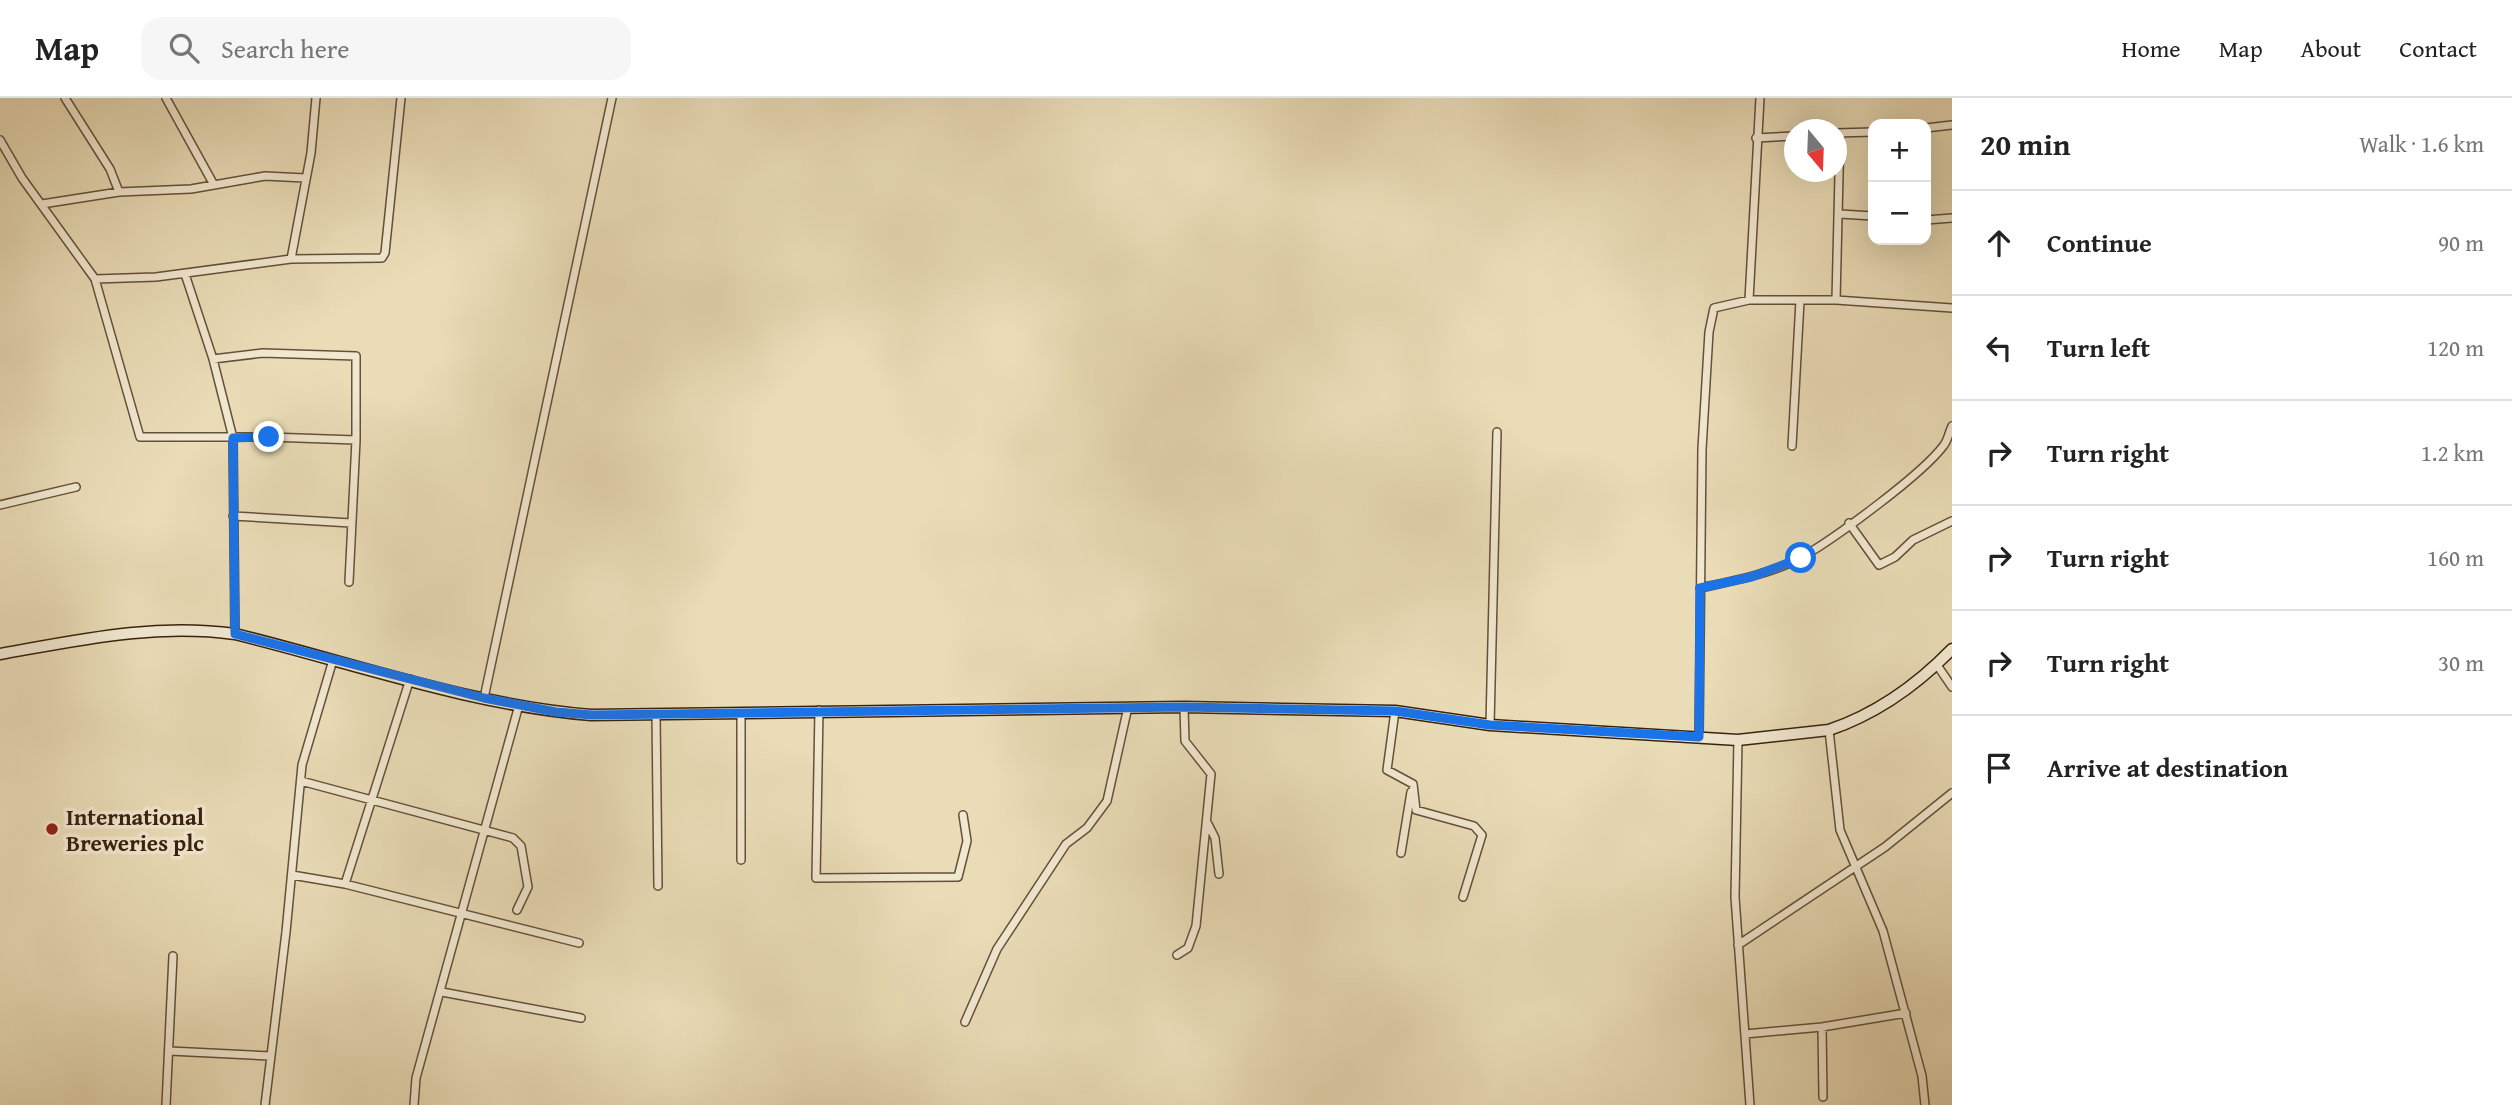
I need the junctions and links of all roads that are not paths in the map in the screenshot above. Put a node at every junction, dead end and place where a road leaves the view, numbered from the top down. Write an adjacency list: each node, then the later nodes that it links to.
1 (65, 98): 17 (street)
2 (166, 98): 16 (street)
3 (316, 98): 14 (street)
4 (401, 98): 23 (street)
5 (611, 98): 51 (street)
6 (1760, 98): 12 (street)
7 (1952, 125): 8 (street)
8 (1931, 127)
9 (1868, 132): 10 (street)
10 (1847, 133)
11 (1784, 137): 12 (street)
12 (1756, 138): 26 (street)
13 (0, 140): 18 (street)
14 (305, 178): 16 (street); 23 (street)
15 (1839, 182): 19 (street)
16 (214, 185): 17 (street)
17 (119, 192): 18 (street)
18 (42, 204): 25 (street)
19 (1840, 214): 20 (street); 27 (street)
20 (1868, 216)
21 (1952, 218): 22 (street)
22 (1931, 220)
23 (292, 259): 24 (street)
24 (186, 274): 25 (street); 30 (street)
25 (95, 279): 33 (street)
26 (1749, 300): 28 (street); 43 (street)
27 (1836, 300): 28 (street); 29 (street)
28 (1800, 301): 35 (street)
29 (1952, 308)
30 (213, 359): 33 (street); 34 (street)
31 (1952, 426): 41 (street)
32 (1497, 432): 59 (street)
33 (233, 438): 34 (street); 38 (street)
34 (356, 440): 40 (street)
35 (1792, 446)
36 (76, 487): 37 (street)
37 (0, 505)
38 (233, 516): 40 (street); 44 (street)
39 (1952, 522): 41 (street)
40 (351, 523): 42 (street)
41 (1849, 523): 43 (street)
42 (349, 582)
43 (1700, 588): 61 (street)
44 (235, 634): 46 (main road); 47 (main road)
45 (1952, 649): 48 (main road)
46 (0, 654)
47 (333, 660): 49 (main road); 63 (street)
48 (1937, 664): 50 (street); 60 (main road)
49 (410, 680): 51 (main road); 66 (street)
50 (1952, 687)
51 (484, 698): 52 (main road)
52 (519, 705): 58 (main road); 69 (street)
53 (1128, 707): 54 (main road); 55 (main road); 87 (street)
54 (1184, 707): 56 (main road); 68 (street)
55 (819, 710): 57 (main road); 67 (street)
56 (1395, 711): 59 (main road); 64 (street)
57 (741, 714): 58 (main road); 71 (street)
58 (656, 715): 76 (street)
59 (1490, 725): 61 (main road)
60 (1829, 730): 62 (main road); 72 (street)
61 (1699, 737): 62 (main road)
62 (1738, 740): 81 (street)
63 (301, 781): 66 (street); 74 (street)
64 (1413, 784): 70 (street); 77 (street)
65 (1952, 793): 72 (street)
66 (370, 799): 69 (street); 75 (street)
67 (963, 815)
68 (1207, 821): 73 (street); 82 (street)
69 (485, 832): 78 (street); 79 (street)
70 (1401, 853)
71 (741, 860)
72 (1854, 867): 81 (street); 85 (street)
73 (1219, 874)
74 (292, 875): 75 (street); 91 (street)
75 (345, 884): 79 (street)
76 (658, 886)
77 (1463, 897)
78 (517, 910)
79 (462, 916): 80 (street); 84 (street)
80 (579, 943)
81 (1738, 945): 89 (street)
82 (1177, 955)
83 (173, 956): 90 (street)
84 (442, 992): 86 (street); 95 (street)
85 (1906, 1013): 88 (street); 97 (street)
86 (581, 1018)
87 (965, 1022)
88 (1822, 1027): 89 (street); 92 (street)
89 (1745, 1034): 96 (street)
90 (170, 1051): 91 (street); 93 (street)
91 (270, 1056): 94 (street)
92 (1823, 1097)
93 (166, 1105)
94 (265, 1105)
95 (414, 1105)
96 (1751, 1105)
97 (1925, 1105)

